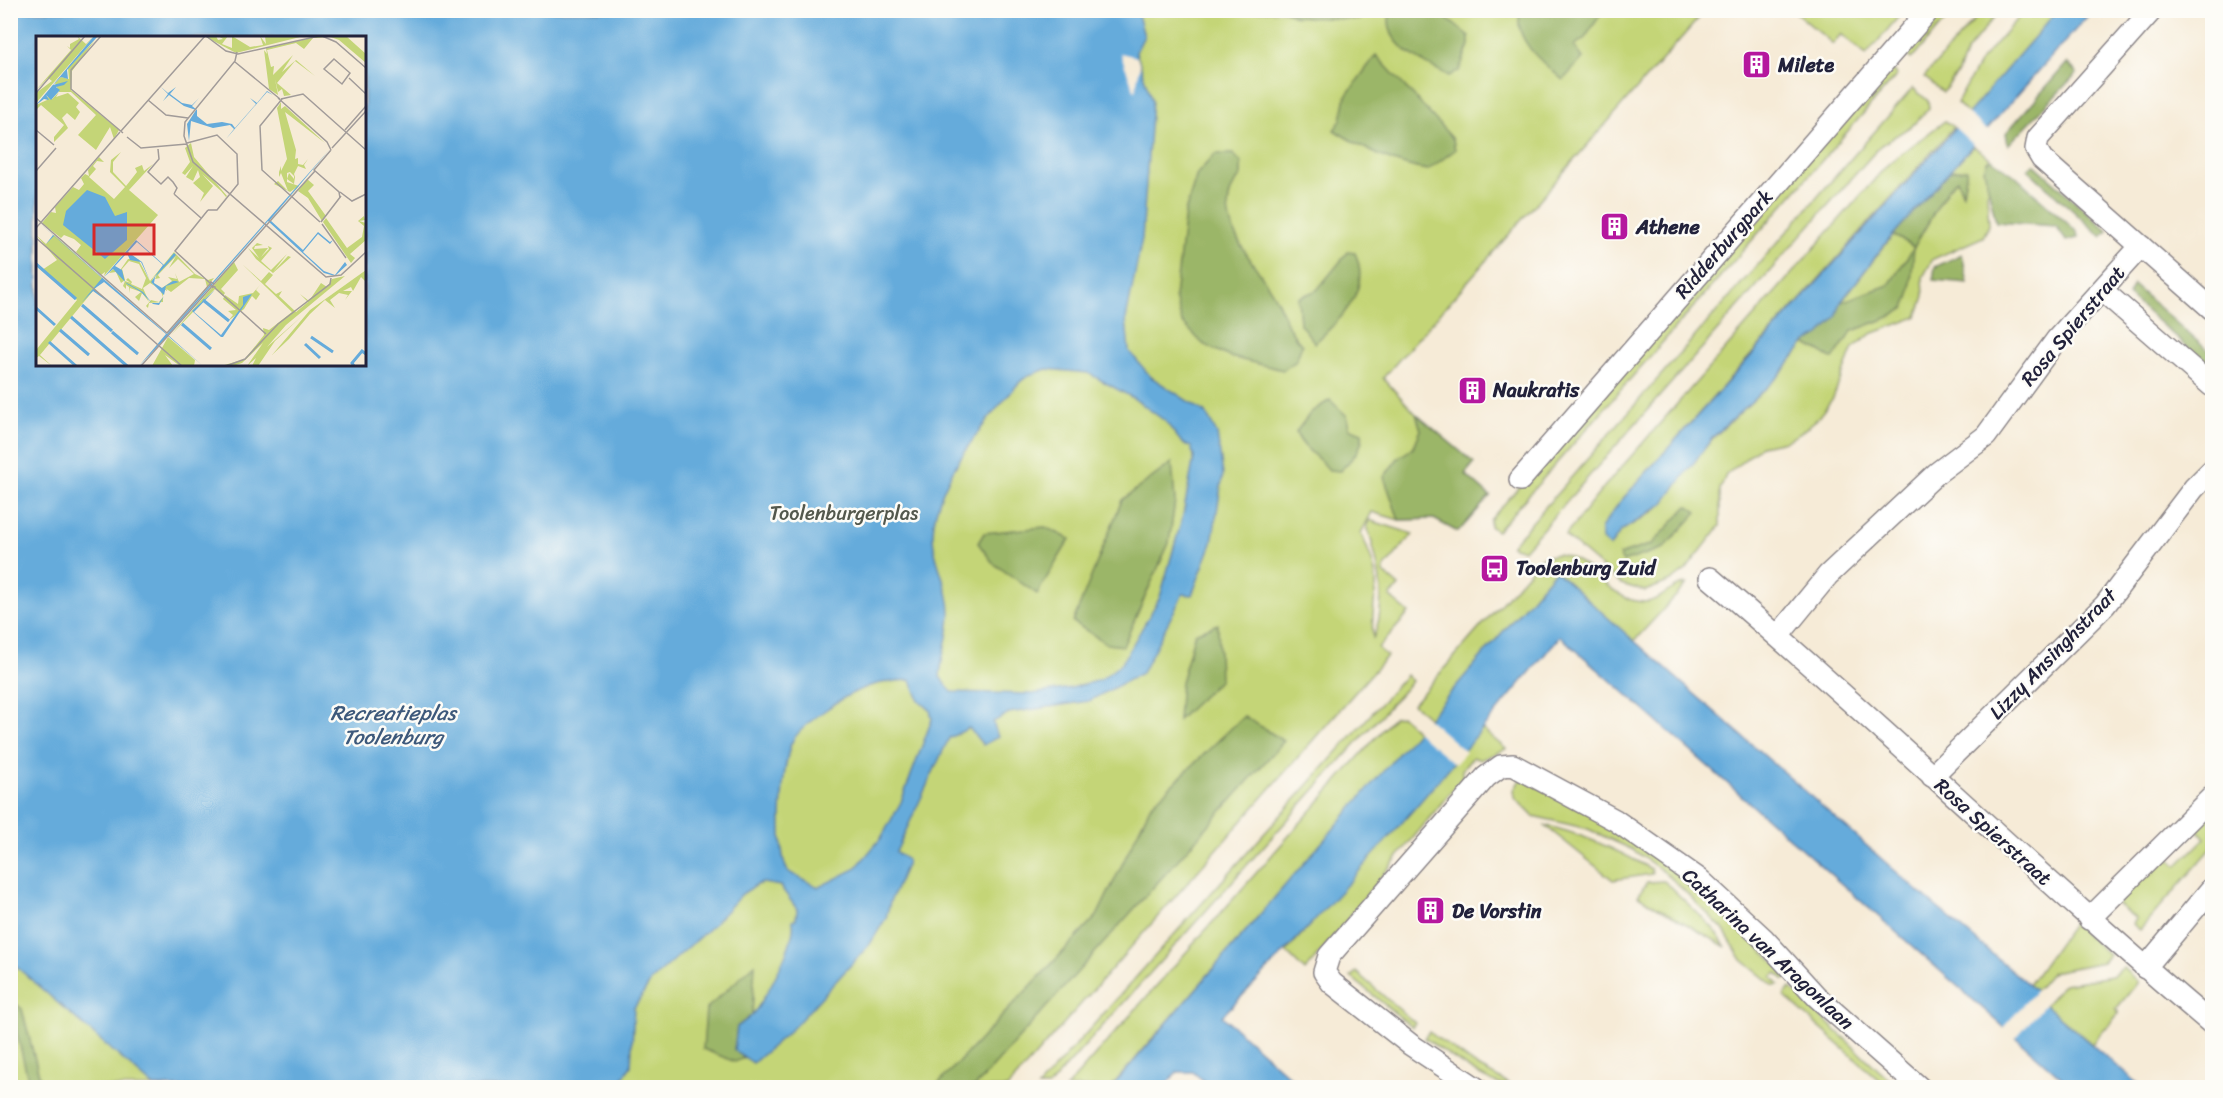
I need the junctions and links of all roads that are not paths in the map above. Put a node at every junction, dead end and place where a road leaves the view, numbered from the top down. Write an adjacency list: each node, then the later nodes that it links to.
1 (1929, 10): 8 (street, Ridderburgpark)
2 (2152, 10): 3 (street)
3 (2140, 246): 4 (street, Rosa Spierstraat); 5 (street)
4 (2103, 291): 6 (street); 10 (street, Rosa Spierstraat)
5 (2212, 309)
6 (2212, 386)
7 (2212, 470): 11 (street, Lizzy Ansinghstraat)
8 (1520, 480)
9 (1710, 578): 10 (street, Rosa Spierstraat)
10 (1778, 636): 11 (street, Rosa Spierstraat)
11 (1932, 776): 14 (street, Rosa Spierstraat)
12 (2212, 797): 14 (street)
13 (2212, 888): 15 (street)
14 (2089, 919): 15 (street, Rosa Spierstraat)
15 (2145, 968): 16 (street, Rosa Spierstraat)
16 (2212, 1024)
17 (1476, 1088): 18 (street, Catharina van Aragonlaan)
18 (1920, 1088)

